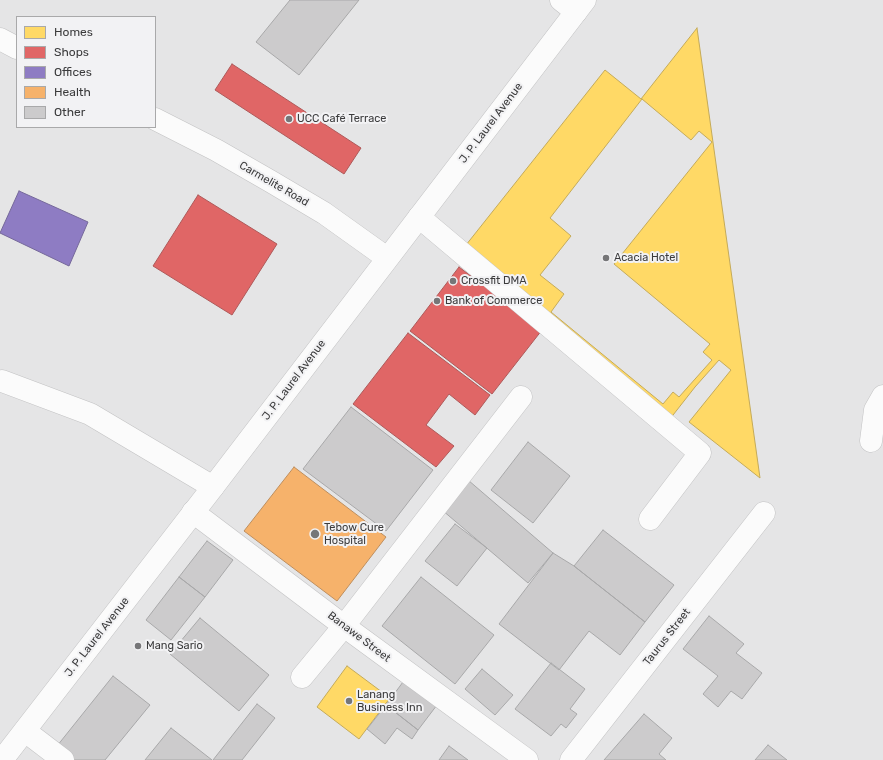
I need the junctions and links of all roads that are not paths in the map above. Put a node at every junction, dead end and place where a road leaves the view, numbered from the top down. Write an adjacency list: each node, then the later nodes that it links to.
1 (574, 4): 5 (street, J. P. Laurel Avenue)
2 (0, 39): 3 (street)
3 (16, 47)
4 (156, 120): 6 (street, Carmelite Road)
5 (418, 217): 6 (street, J. P. Laurel Avenue); 14 (street)
6 (387, 258): 11 (street, J. P. Laurel Avenue)
7 (2, 381): 11 (street)
8 (883, 396): 10 (street)
9 (521, 397): 15 (street)
10 (872, 440)
11 (213, 487): 12 (street, J. P. Laurel Avenue)
12 (193, 512): 15 (street, Banawe Street); 17 (street, J. P. Laurel Avenue)
13 (764, 513): 21 (street, Taurus Street)
14 (650, 519)
15 (344, 626): 16 (street); 20 (street, Banawe Street)
16 (302, 676)
17 (25, 731): 18 (street, J. P. Laurel Avenue); 19 (street)
18 (2, 760)
19 (63, 760)
20 (527, 760)
21 (571, 760)

